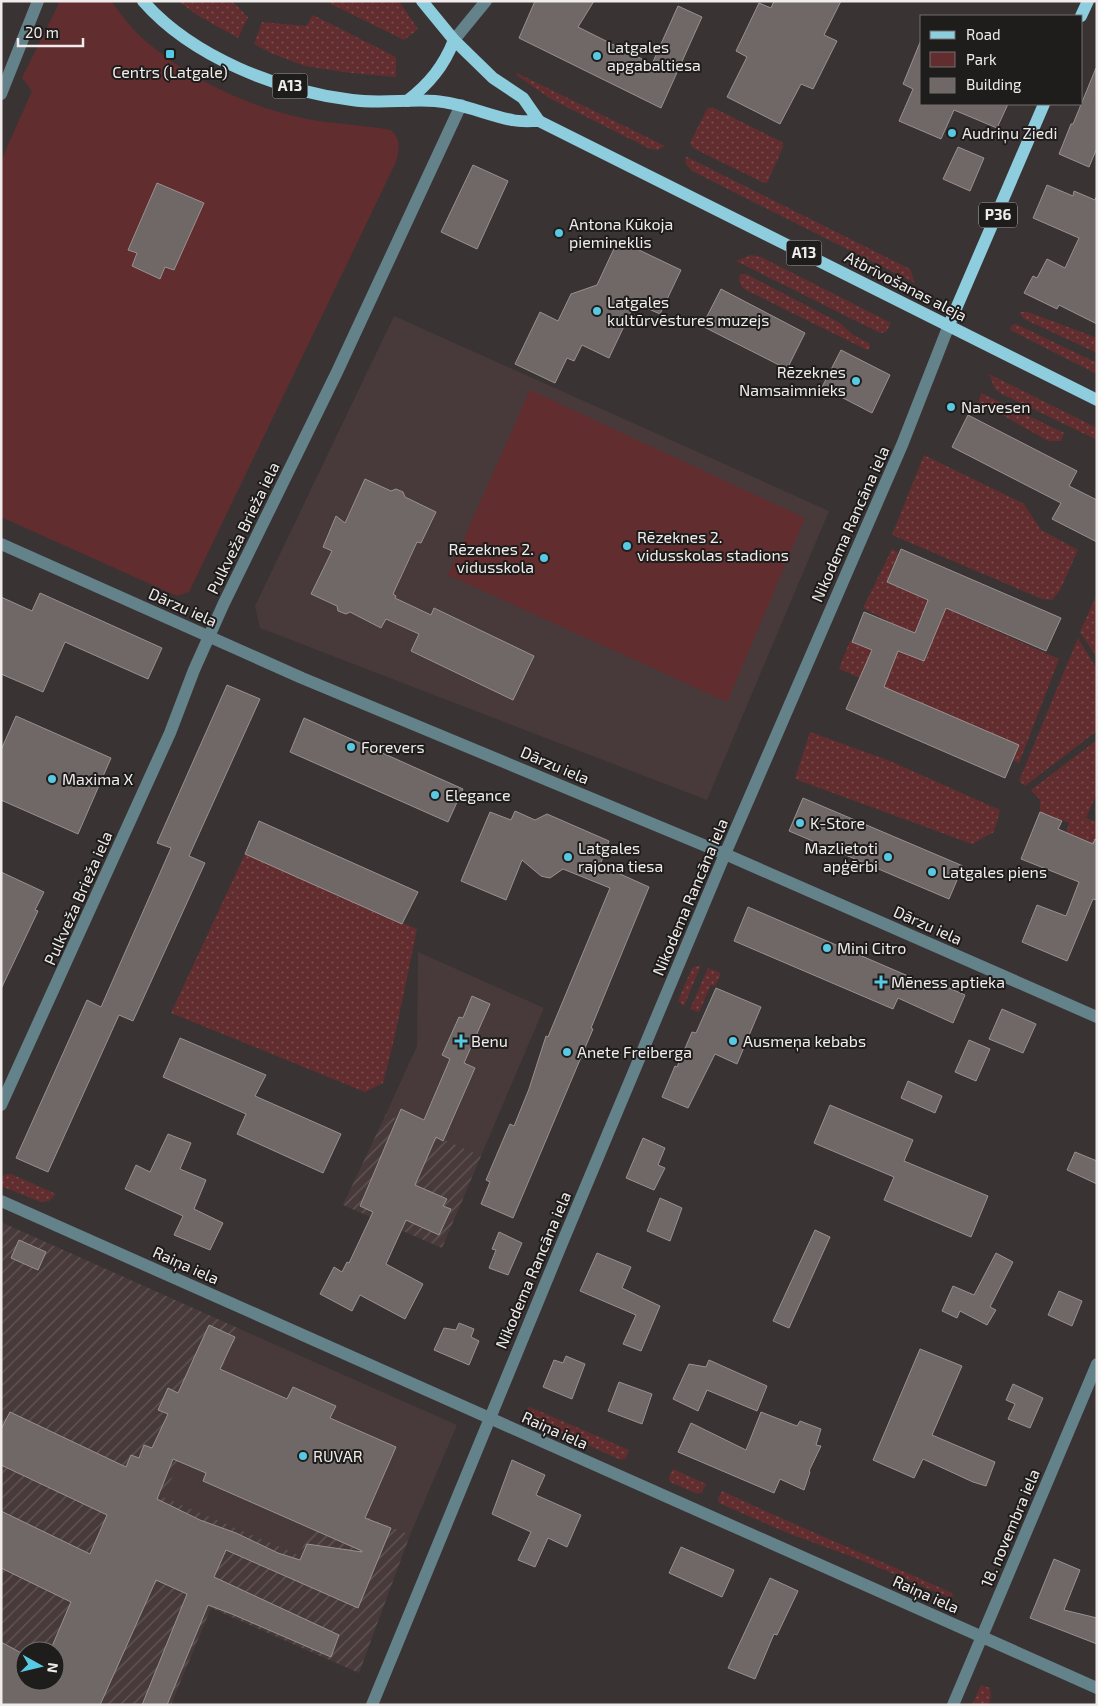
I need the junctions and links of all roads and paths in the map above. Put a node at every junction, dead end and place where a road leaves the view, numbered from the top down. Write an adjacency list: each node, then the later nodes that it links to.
1 (38, 1): 8 (street)
2 (143, 1): 9 (main road, Atbrīvošanas aleja / A13)
3 (422, 1): 7 (main road, Atbrīvošanas aleja / A13)
4 (486, 1): 7 (street)
5 (1088, 1): 6 (main road)
6 (1081, 15)
7 (454, 40): 9 (main road); 12 (main road, Atbrīvošanas aleja / A13)
8 (1, 94)
9 (407, 101): 10 (main road, Atbrīvošanas aleja / A13)
10 (461, 105): 12 (main road, Atbrīvošanas aleja / A13); 16 (street, Pulkveža Brieža iela)
11 (1044, 105): 13 (main road, Nikodema Rancāna iela / P36)
12 (539, 121): 13 (main road, Atbrīvošanas aleja / A13)
13 (949, 326): 14 (main road, Atbrīvošanas aleja / A13); 17 (street, Nikodema Rancāna iela)
14 (1097, 400)
15 (1, 544): 16 (street, Dārzu iela)
16 (209, 637): 17 (street, Dārzu iela); 19 (street, Pulkveža Brieža iela)
17 (725, 854): 18 (street, Dārzu iela); 22 (street, Nikodema Rancāna iela)
18 (1097, 1017)
19 (1, 1105)
20 (1, 1201): 22 (street, Raiņa iela)
21 (1097, 1364): 23 (street, 18. novembra iela)
22 (489, 1419): 23 (street, Raiņa iela); 25 (street, Nikodema Rancāna iela)
23 (982, 1637): 24 (street, Raiņa iela); 26 (street, 18. novembra iela)
24 (1097, 1688)
25 (372, 1705)
26 (953, 1705)

